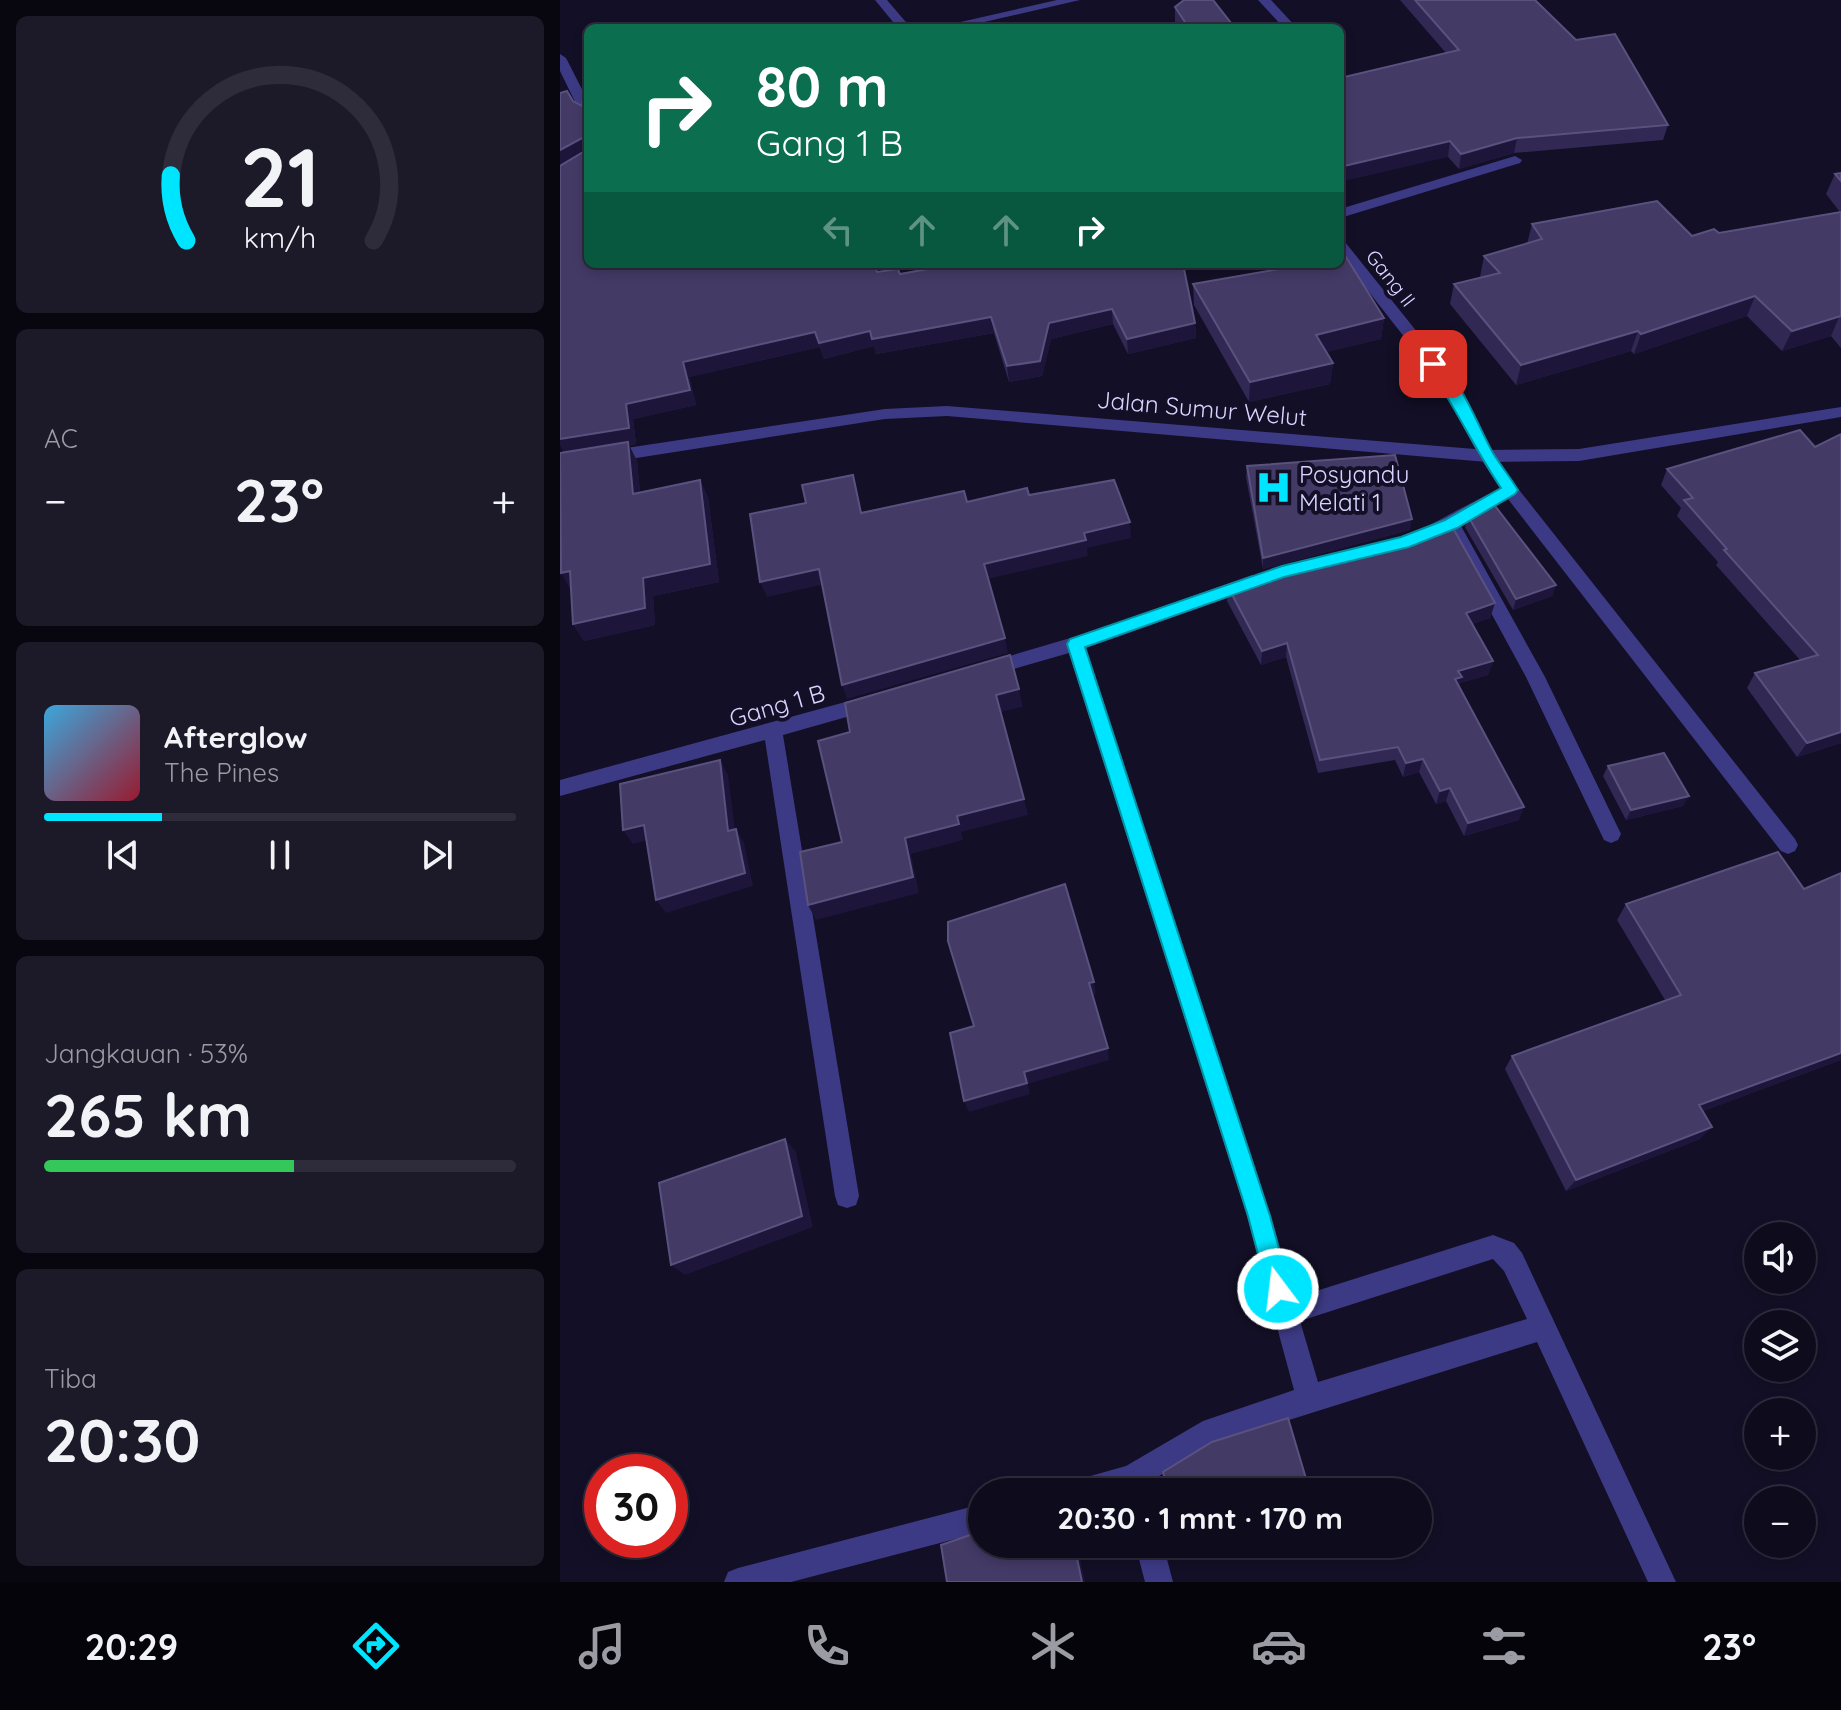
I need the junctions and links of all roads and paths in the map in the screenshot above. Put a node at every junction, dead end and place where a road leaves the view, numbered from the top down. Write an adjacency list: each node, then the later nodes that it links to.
1 (881, 0): 4 (street)
2 (1074, 0): 5 (street)
3 (1264, 0): 6 (street)
4 (902, 24)
5 (959, 24)
6 (1287, 24)
7 (560, 58): 8 (street)
8 (584, 106)
9 (1515, 160): 10 (street)
10 (1344, 213)
11 (1344, 250): 13 (street, Gang II)
12 (1841, 412): 13 (street, Jalan Sumur Welut)
13 (1487, 456): 14 (street, Jalan Sumur Welut); 15 (street)
14 (560, 464)
15 (1510, 490): 16 (street); 25 (street)
16 (1451, 524): 17 (street); 24 (street)
17 (1404, 543)
18 (1268, 577): 19 (street)
19 (1076, 644): 20 (street); 27 (street)
20 (970, 675)
21 (894, 697): 22 (street, Gang 1 B)
22 (773, 732): 23 (street, Gang 1 B); 26 (street)
23 (560, 788)
24 (1611, 834)
25 (1788, 845)
26 (847, 1196)
27 (1285, 1313): 28 (street); 29 (street)
28 (1543, 1327): 29 (street); 35 (street)
29 (1309, 1398): 30 (street)
30 (1143, 1478)
31 (968, 1522): 33 (street)
32 (1153, 1558): 34 (street)
33 (738, 1582)
34 (1159, 1582)
35 (1662, 1582)

